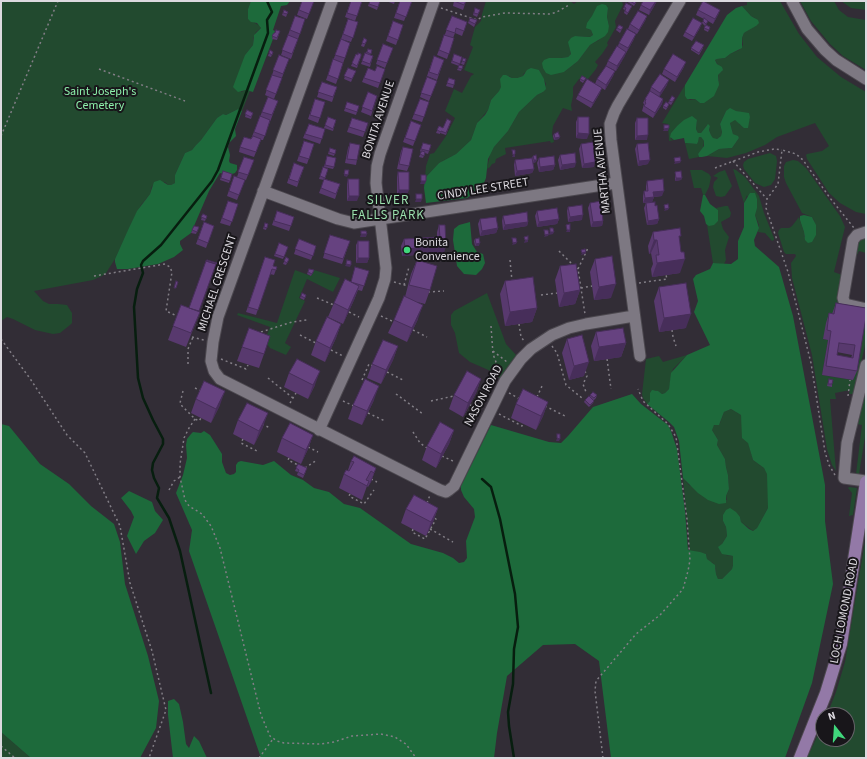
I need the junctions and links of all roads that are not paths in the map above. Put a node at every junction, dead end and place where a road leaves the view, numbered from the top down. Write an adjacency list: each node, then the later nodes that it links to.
1 (332, 1): 7 (street, MICHAEL CRESCENT)
2 (680, 1): 6 (street, MARTHA AVENUE)
3 (792, 1): 5 (street)
4 (433, 3): 8 (street, BONITA AVENUE)
5 (866, 79)
6 (616, 183): 8 (street, CINDY LEE STREET); 11 (street, MARTHA AVENUE)
7 (264, 191): 8 (street, CINDY LEE STREET); 14 (street, MICHAEL CRESCENT)
8 (380, 219): 14 (street, BONITA AVENUE)
9 (862, 233): 10 (street)
10 (866, 309)
11 (634, 316): 12 (street, MARTHA AVENUE); 16 (street, NASON ROAD)
12 (640, 356)
13 (866, 365): 15 (street)
14 (319, 430): 16 (street, MICHAEL CRESCENT)
15 (866, 482): 17 (main road, LOCH LOMOND ROAD)
16 (447, 491)
17 (800, 758)

